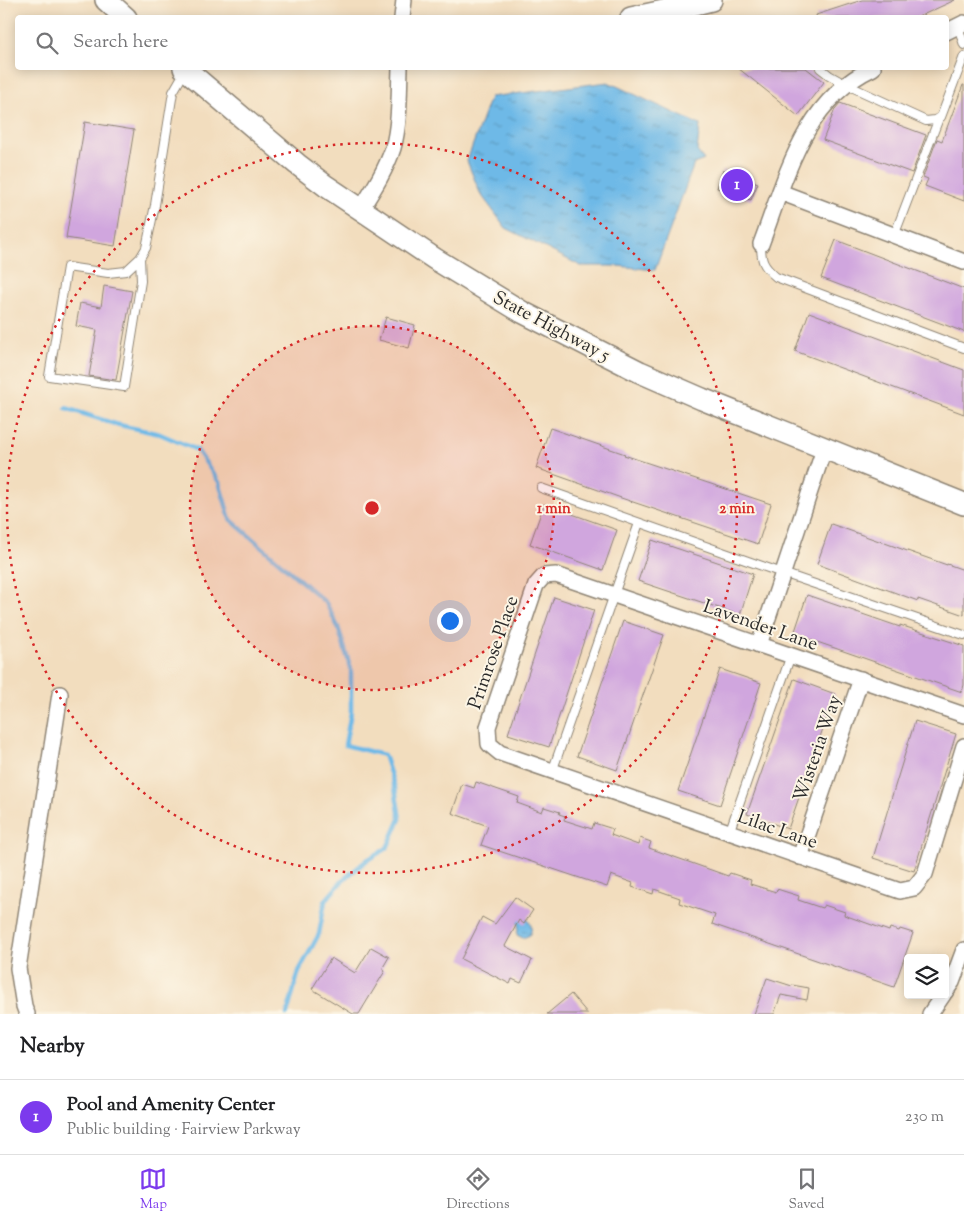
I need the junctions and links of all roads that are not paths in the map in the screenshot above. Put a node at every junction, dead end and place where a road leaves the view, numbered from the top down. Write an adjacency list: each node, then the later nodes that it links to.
1 (106, 0): 4 (main road)
2 (404, 0): 5 (street)
3 (711, 0): 6 (main road)
4 (123, 15)
5 (402, 15)
6 (645, 15)
7 (956, 27): 8 (lane)
8 (964, 45)
9 (964, 56): 16 (lane)
10 (184, 70): 21 (lane)
11 (187, 70): 18 (main road, State Highway 5)
12 (400, 70): 18 (street)
13 (822, 70): 15 (lane)
14 (870, 70): 15 (street)
15 (845, 84): 16 (lane); 17 (street)
16 (939, 118): 19 (lane)
17 (780, 192): 19 (street); 20 (street)
18 (361, 210): 24 (main road, State Highway 5)
19 (894, 236): 22 (street)
20 (761, 244): 23 (lane)
21 (140, 258): 21 (lane)
22 (963, 260)
23 (964, 348)
24 (824, 448): 26 (main road, State Highway 5); 28 (street)
25 (541, 488): 27 (lane)
26 (964, 504)
27 (639, 523): 28 (lane); 30 (lane)
28 (783, 573): 31 (lane); 32 (street)
29 (544, 576): 30 (street, Lavender Lane); 37 (street, Primrose Place)
30 (613, 594): 32 (street, Lavender Lane); 39 (lane)
31 (964, 635)
32 (760, 645): 33 (street, Lavender Lane)
33 (791, 655): 34 (street, Lavender Lane); 40 (lane)
34 (861, 679): 36 (street, Lavender Lane); 41 (street, Wisteria Way)
35 (60, 694): 45 (street)
36 (964, 715)
37 (489, 744): 39 (street, Lilac Lane)
38 (964, 746): 41 (street, Lilac Lane)
39 (552, 772): 40 (street, Lilac Lane)
40 (729, 833): 41 (street, Lilac Lane)
41 (800, 857)
42 (964, 950): 43 (street)
43 (949, 986)
44 (940, 999): 46 (street)
45 (27, 1014)
46 (930, 1014)

